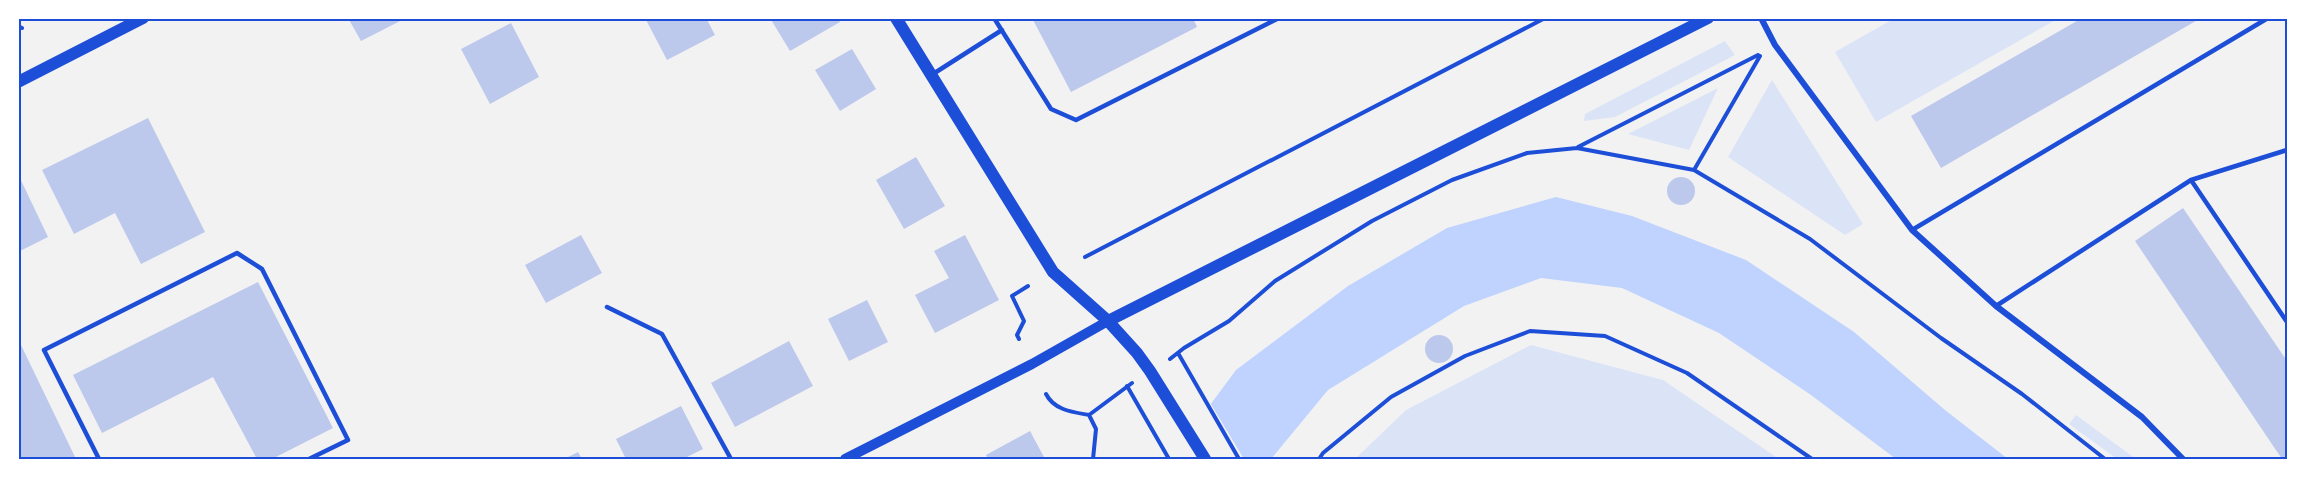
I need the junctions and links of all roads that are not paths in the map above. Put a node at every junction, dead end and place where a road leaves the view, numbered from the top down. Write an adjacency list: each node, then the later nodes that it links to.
1 (143, 18): 10 (main road)
2 (896, 18): 9 (main road)
3 (994, 18): 8 (lane)
4 (1279, 18): 8 (lane)
5 (1708, 18): 16 (main road)
6 (1761, 18): 13 (street)
7 (2268, 18): 13 (lane)
8 (1002, 30): 9 (lane)
9 (932, 75): 16 (main road)
10 (18, 82)
11 (2287, 150): 12 (lane)
12 (2191, 180): 14 (lane); 17 (lane)
13 (1912, 230): 14 (street)
14 (1996, 306): 23 (street)
15 (608, 307): 20 (lane)
16 (1108, 321): 21 (street); 22 (main road)
17 (2287, 322)
18 (99, 459): 19 (lane)
19 (309, 459)
20 (731, 459)
21 (844, 459)
22 (1205, 459)
23 (2183, 459)

